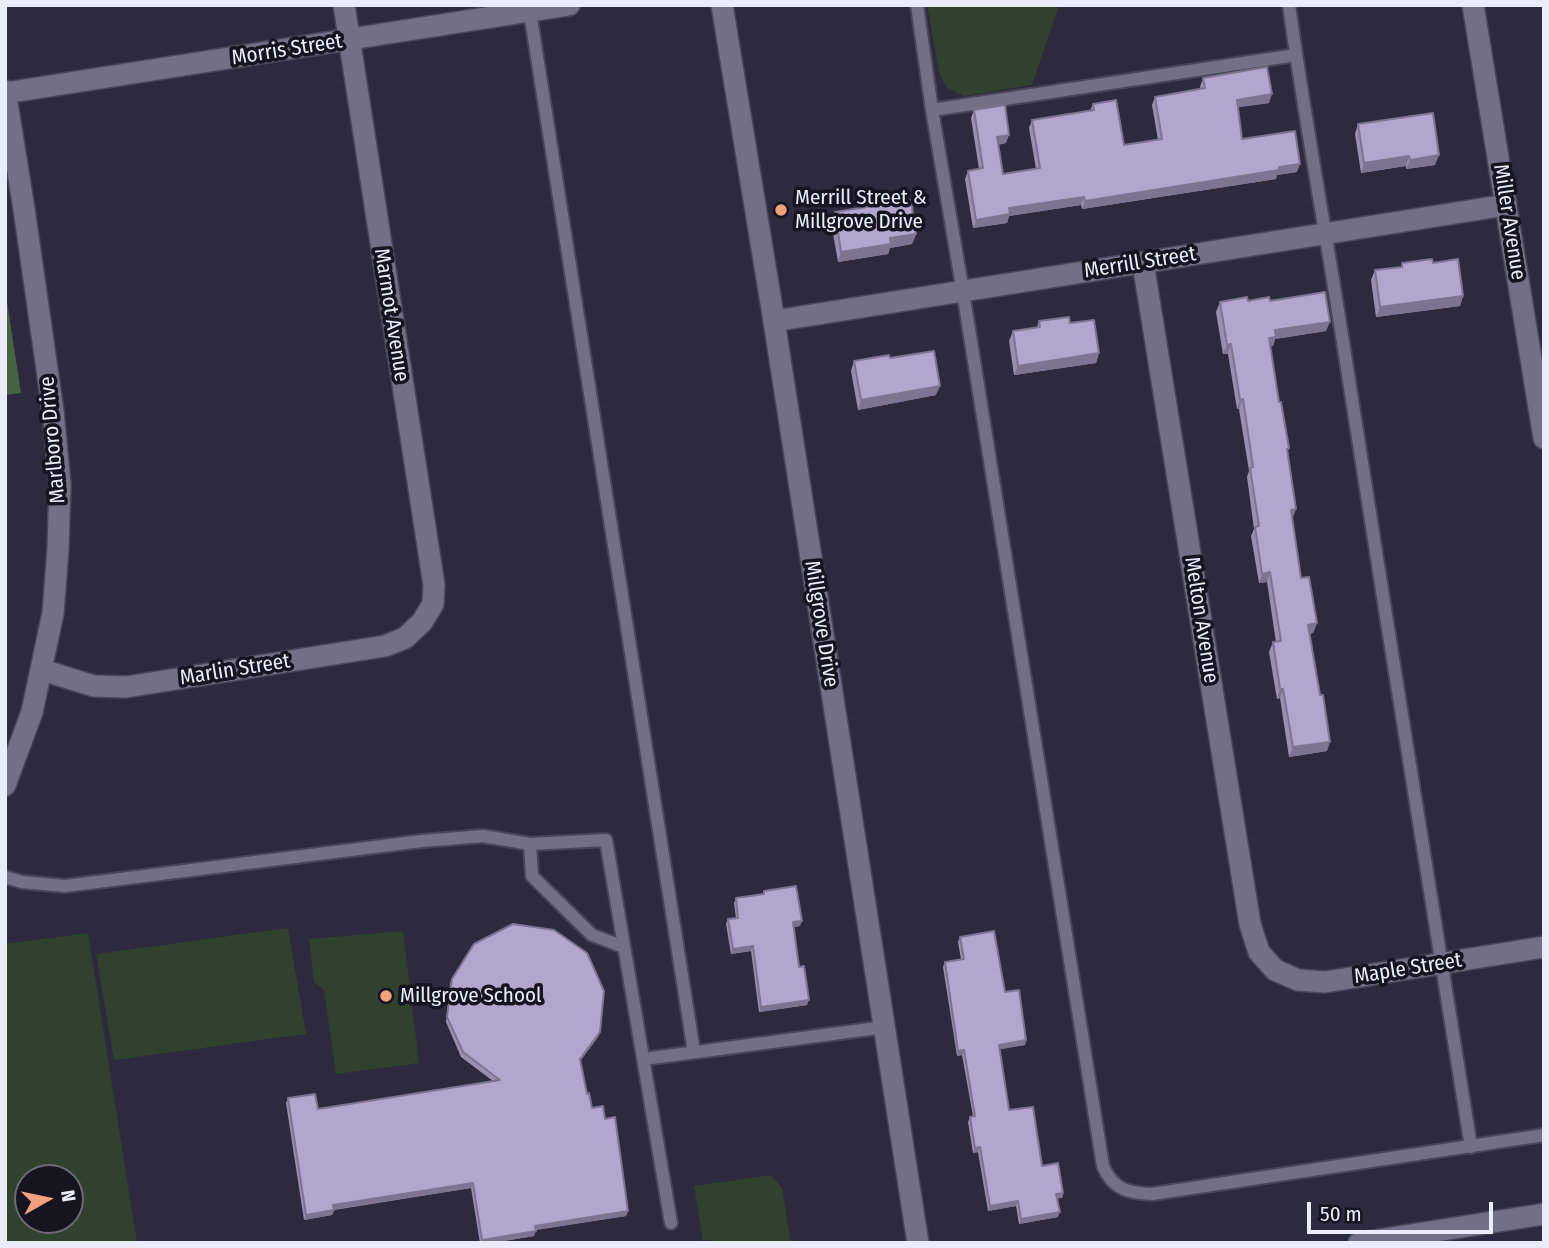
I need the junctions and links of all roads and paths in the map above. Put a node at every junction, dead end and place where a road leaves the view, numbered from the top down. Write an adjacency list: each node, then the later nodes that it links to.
1 (344, 5): 8 (street, Marmot Avenue)
2 (569, 5): 7 (street, Morris Street)
3 (722, 5): 16 (street, Millgrove Drive)
4 (917, 5): 11 (lane)
5 (1289, 5): 9 (lane)
6 (1473, 5): 12 (street, Miller Avenue)
7 (529, 8): 8 (street, Morris Street); 28 (lane)
8 (348, 40): 10 (street, Morris Street); 18 (street, Marmot Avenue)
9 (1296, 55): 11 (lane); 13 (lane)
10 (5, 92): 19 (street, Marlboro Drive)
11 (932, 110): 15 (lane)
12 (1506, 205): 13 (street, Merrill Street); 17 (street, Miller Avenue)
13 (1326, 233): 14 (street, Merrill Street); 25 (lane)
14 (1143, 263): 15 (street, Merrill Street); 26 (street, Melton Avenue)
15 (963, 292): 16 (street, Merrill Street); 31 (lane)
16 (774, 321): 27 (street, Millgrove Drive)
17 (1544, 438)
18 (422, 622): 19 (street, Marlin Street)
19 (42, 670): 20 (street, Marlboro Drive)
20 (5, 785)
21 (530, 844): 22 (lane); 23 (lane); 23 (lane)
22 (5, 877)
23 (624, 947): 29 (lane)
24 (1544, 947): 25 (street, Maple Street)
25 (1440, 964): 26 (street, Maple Street); 31 (lane)
26 (1275, 970)
27 (885, 1027): 28 (lane); 34 (street, Millgrove Drive)
28 (694, 1052): 29 (lane)
29 (644, 1059): 33 (lane)
30 (1544, 1135): 31 (lane)
31 (1471, 1147)
32 (1544, 1214): 35 (street)
33 (671, 1223)
34 (918, 1243)
35 (1359, 1243)

